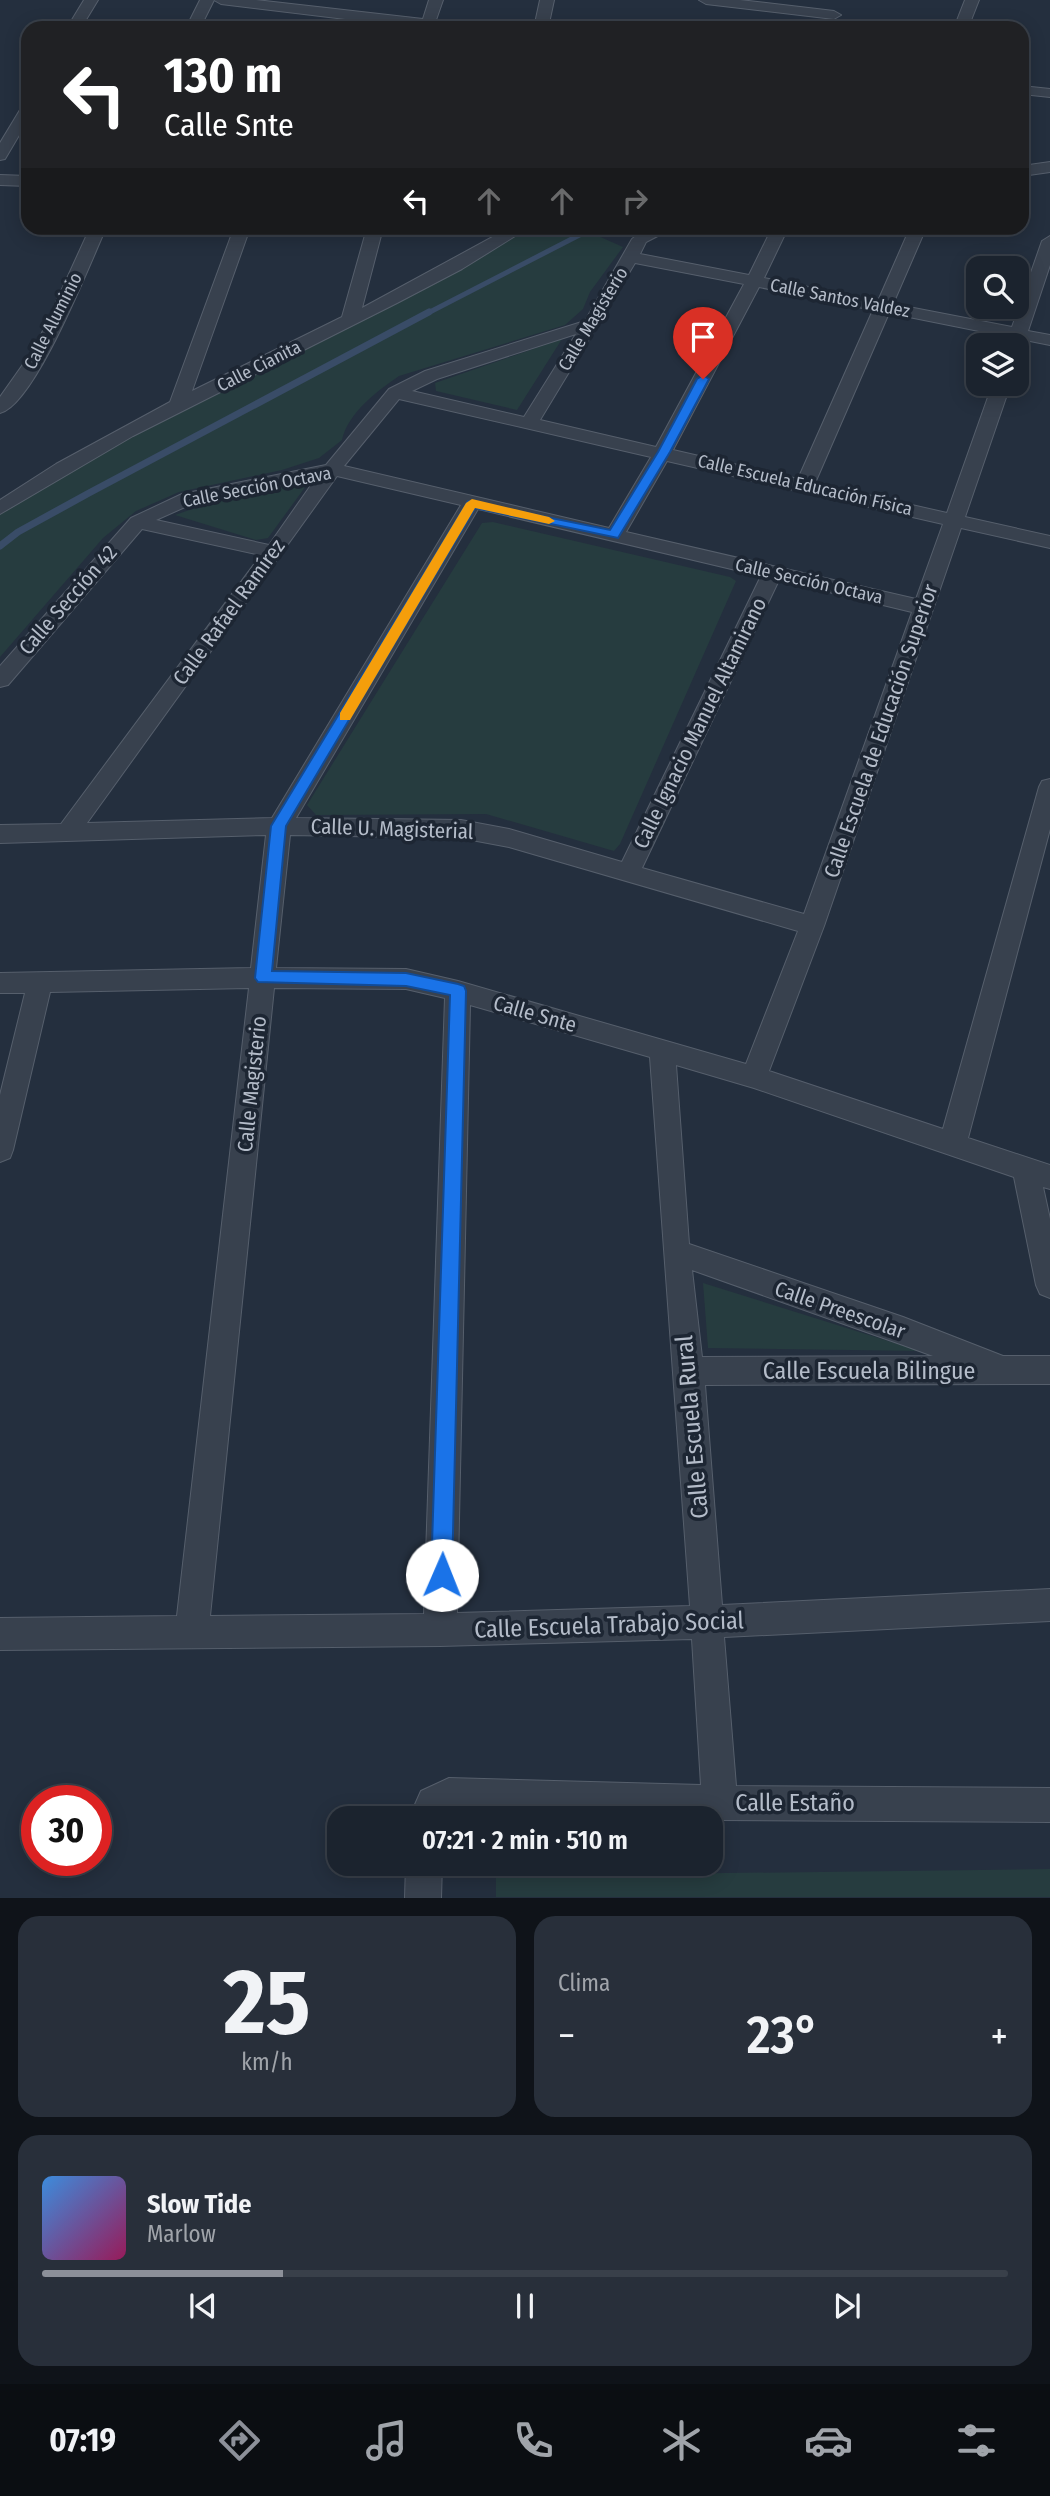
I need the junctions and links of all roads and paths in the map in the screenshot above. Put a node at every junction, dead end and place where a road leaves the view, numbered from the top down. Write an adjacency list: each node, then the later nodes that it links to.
1 (90, 0): 11 (street)
2 (206, 0): 12 (street)
3 (221, 0): 9 (street)
4 (436, 0): 14 (street)
5 (547, 0): 15 (street)
6 (706, 0): 10 (street)
7 (972, 0): 17 (street)
8 (849, 3): 10 (street)
9 (323, 7): 13 (street)
10 (834, 15): 16 (street)
11 (78, 21)
12 (196, 21)
13 (400, 21)
14 (430, 21)
15 (542, 21)
16 (825, 21)
17 (964, 21)
18 (1029, 90): 19 (street)
19 (1050, 92)
20 (21, 120): 21 (street)
21 (0, 156)
22 (1050, 167): 23 (street)
23 (1029, 170)
24 (0, 180): 25 (street)
25 (21, 181)
26 (95, 235): 46 (street, Calle Aluminio)
27 (240, 235): 45 (street)
28 (372, 235): 37 (street)
29 (500, 235): 37 (street, Calle Cianita)
30 (646, 235): 34 (street, Calle Magisterio)
31 (777, 235): 35 (street)
32 (915, 235): 36 (street)
33 (1050, 241): 40 (street)
34 (631, 257): 35 (street, Calle Santos Valdez); 38 (street, Calle Magisterio)
35 (755, 281): 36 (street, Calle Santos Valdez); 48 (street)
36 (885, 307): 39 (street, Calle Santos Valdez); 50 (street)
37 (350, 320): 45 (street, Calle Cianita)
38 (592, 324): 43 (street); 47 (street, Calle Magisterio)
39 (989, 333)
40 (1019, 333)
41 (1029, 340): 42 (street, Calle Santos Valdez)
42 (1050, 340)
43 (395, 393): 47 (street, Calle Escuela Educación Física); 49 (street, Calle Rafael Ramírez)
44 (998, 396): 53 (street, Calle Escuela de Educación Superior)
45 (177, 407): 52 (street, Calle Cianita)
46 (0, 408)
47 (530, 422): 48 (street, Calle Escuela Educación Física)
48 (664, 452): 50 (street, Calle Escuela Educación Física); 55 (street)
49 (332, 469): 51 (street, Calle Sección Octava); 54 (street, Calle Sección Octava); 57 (street, Calle Rafael Ramírez)
50 (805, 485): 53 (street, Calle Escuela Educación Física)
51 (472, 503): 55 (street, Calle Sección Octava); 62 (street, Calle Magisterio)
52 (0, 508)
53 (955, 520): 56 (street, Calle Escuela Educación Física); 59 (street, Calle Escuela de Educación Superior)
54 (138, 522): 57 (street, Calle Sección Octava); 60 (street, Calle Sección 42)
55 (614, 535): 58 (street, Calle Sección Octava)
56 (1050, 542)
57 (274, 552): 64 (street, Calle Rafael Ramírez)
58 (773, 573): 59 (street, Calle Sección Octava); 65 (street, Calle Ignacio Manuel Altamirano)
59 (924, 608): 66 (street, Calle Escuela de Educación Superior)
60 (0, 680)
61 (1050, 787): 73 (street)
62 (279, 826): 64 (street, Calle U. Magisterial); 65 (street, Calle U. Magisterial); 67 (street, Calle Magisterio)
63 (0, 834): 64 (street, Calle U. Magisterial)
64 (66, 834)
65 (628, 873): 66 (street, Calle U. Magisterial)
66 (812, 926): 72 (street, Calle Escuela de Educación Superior)
67 (264, 978): 68 (street, Calle Snte); 70 (street, Calle Snte); 84 (street, Calle Magisterio)
68 (40, 982): 69 (street, Calle Snte); 74 (street)
69 (0, 983)
70 (458, 991): 71 (street, Calle Snte); 83 (street)
71 (662, 1051): 72 (street, Calle Snte); 76 (street, Calle Escuela Rural)
72 (754, 1077): 73 (street, Calle Snte)
73 (953, 1143): 75 (street, Calle Snte)
74 (0, 1150)
75 (1038, 1173): 77 (street)
76 (676, 1252): 78 (street, Calle Preescolar); 80 (street, Calle Escuela Rural)
77 (1050, 1285)
78 (1004, 1370): 79 (street, Calle Escuela Bilingue); 80 (street, Calle Escuela Bilingue)
79 (1050, 1370)
80 (689, 1371): 82 (street, Calle Escuela Rural)
81 (1050, 1605): 82 (street, Calle Escuela Trabajo Social)
82 (706, 1622): 83 (street, Calle Escuela Trabajo Social); 86 (street, Calle Escuela Rural)
83 (440, 1630): 84 (street, Calle Escuela Trabajo Social)
84 (192, 1631): 85 (street, Calle Escuela Trabajo Social)
85 (0, 1634)
86 (720, 1803): 87 (street, Calle Estaño); 88 (street, Calle Estaño)
87 (1050, 1805)
88 (431, 1806)
89 (424, 1876): 90 (street)
90 (423, 1898)

